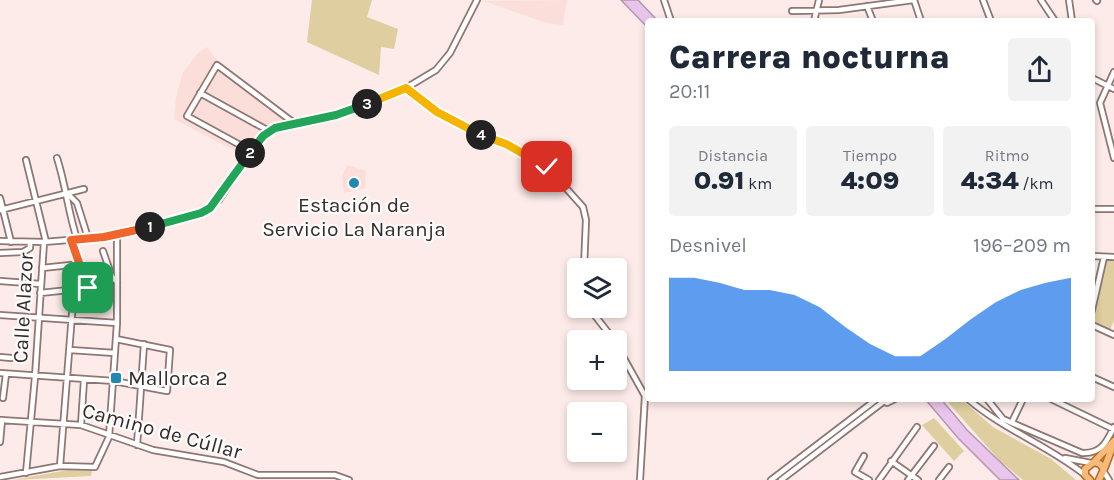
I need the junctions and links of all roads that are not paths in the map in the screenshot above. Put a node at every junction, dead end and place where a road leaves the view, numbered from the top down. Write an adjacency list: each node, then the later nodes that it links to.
1 (477, 0): 21 (street)
2 (664, 0): 12 (street)
3 (819, 0): 11 (street)
4 (908, 0): 5 (street); 9 (street)
5 (914, 0): 14 (street)
6 (983, 0): 15 (street)
7 (1041, 0): 16 (street)
8 (1070, 0): 17 (street)
9 (869, 4): 11 (street)
10 (792, 10): 11 (street)
11 (818, 10): 13 (street)
12 (670, 18)
13 (815, 18)
14 (920, 18)
15 (990, 18)
16 (1053, 18)
17 (1072, 18)
18 (1114, 72): 20 (street)
19 (1095, 80): 20 (street)
20 (1108, 86): 22 (street); 25 (street)
21 (406, 88): 26 (street); 51 (street)
22 (1114, 89)
23 (200, 93): 26 (street); 27 (street); 28 (street)
24 (1095, 103): 25 (street)
25 (1100, 103): 30 (street)
26 (294, 123): 27 (street)
27 (269, 131): 28 (street)
28 (251, 151): 39 (street)
29 (57, 158): 33 (street)
30 (1114, 158)
31 (26, 160): 35 (street, Calle Alazor)
32 (84, 189): 33 (street)
33 (68, 194): 35 (street); 40 (street); 41 (street)
34 (0, 198): 38 (street)
35 (36, 202): 38 (street); 45 (street, Calle Alazor)
36 (1095, 209): 37 (street)
37 (1114, 209)
38 (2, 211): 43 (street)
39 (117, 235): 40 (street); 55 (street)
40 (88, 238): 41 (street)
41 (74, 239): 45 (street); 52 (street)
42 (0, 241): 43 (street)
43 (11, 242): 44 (street)
44 (30, 242): 45 (street); 47 (street)
45 (45, 242): 53 (street, Calle Alazor)
46 (103, 251): 55 (street)
47 (0, 253)
48 (1095, 256): 49 (street)
49 (1104, 257): 50 (street); 59 (street)
50 (1114, 257)
51 (584, 258)
52 (80, 264): 53 (street); 57 (street)
53 (42, 268): 56 (street, Calle Alazor)
54 (0, 281): 56 (street)
55 (117, 282): 64 (street)
56 (41, 284): 58 (street, Calle Alazor)
57 (74, 289): 58 (street); 63 (street)
58 (40, 292): 61 (street, Calle Alazor)
59 (1095, 297)
60 (0, 315): 61 (street)
61 (39, 318): 63 (street); 78 (street, Calle Alazor)
62 (597, 318): 67 (street)
63 (72, 320): 64 (street); 71 (street)
64 (117, 323): 69 (street)
65 (1095, 326): 68 (street)
66 (1114, 327): 68 (street)
67 (606, 330)
68 (1113, 334)
69 (116, 339): 70 (street); 72 (street)
70 (144, 345): 83 (street); 83 (street)
71 (70, 350): 72 (street); 80 (street)
72 (115, 353): 82 (street)
73 (0, 357): 74 (street)
74 (11, 358)
75 (627, 361): 116 (street)
76 (0, 373): 77 (street)
77 (6, 374): 78 (street); 85 (street)
78 (35, 377): 80 (street); 93 (street, Calle Alazor)
79 (1095, 378): 84 (street)
80 (68, 379): 81 (street); 95 (street)
81 (84, 380): 82 (street); 96 (street)
82 (114, 381): 83 (street); 99 (street)
83 (141, 387): 102 (street)
84 (1114, 387)
85 (3, 398)
86 (877, 402): 117 (street)
87 (878, 402): 118 (street)
88 (972, 402): 105 (street)
89 (989, 402): 94 (street)
90 (1022, 402): 94 (street)
91 (1057, 402): 98 (street)
92 (1, 420): 93 (street, Camino de Cúllar); 100 (street)
93 (32, 420): 95 (street, Camino de Cúllar); 111 (street, Calle Alazor)
94 (1012, 422): 98 (street)
95 (64, 423): 96 (street, Camino de Cúllar); 108 (street)
96 (81, 425): 99 (street, Camino de Cúllar)
97 (917, 427): 106 (street)
98 (1113, 428)
99 (109, 437): 102 (street, Camino de Cúllar); 108 (street)
100 (0, 442)
101 (1114, 442): 107 (main road); 110 (main road)
102 (137, 445): 115 (street, Camino de Cúllar)
103 (934, 446): 113 (street)
104 (864, 456): 119 (street)
105 (1062, 457): 107 (street); 114 (street)
106 (891, 461): 113 (street); 120 (street)
107 (1092, 463): 110 (main road); 114 (main road)
108 (60, 466): 111 (street)
109 (949, 467): 122 (street)
110 (1104, 470): 123 (main road); 124 (street)
111 (26, 473): 112 (street)
112 (0, 477)
113 (910, 478): 121 (street)
114 (1087, 478)
115 (349, 480)
116 (640, 480)
117 (771, 480)
118 (781, 480)
119 (869, 480)
120 (879, 480)
121 (918, 480)
122 (939, 480)
123 (1099, 480)
124 (1109, 480)

